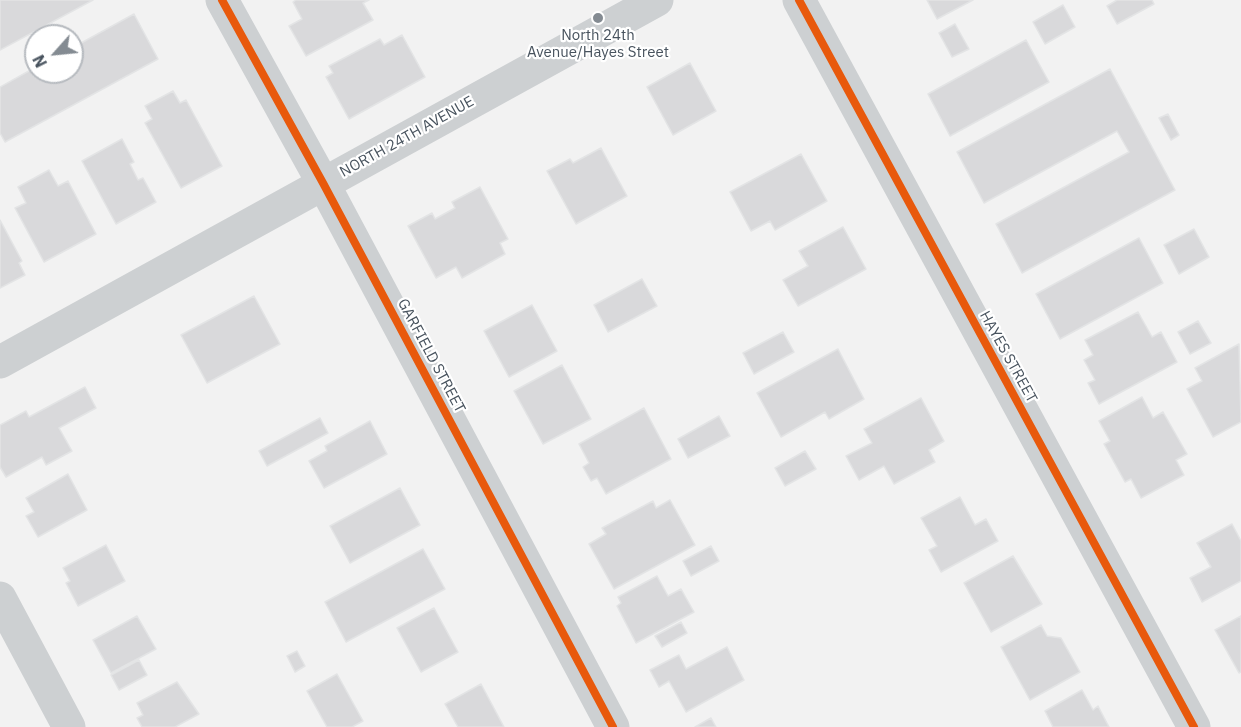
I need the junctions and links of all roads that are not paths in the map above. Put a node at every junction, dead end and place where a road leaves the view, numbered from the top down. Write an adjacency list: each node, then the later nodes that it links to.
1 (222, 0): 4 (street, GARFIELD STREET)
2 (657, 0): 4 (street, NORTH 24TH AVENUE)
3 (799, 0): 9 (street, HAYES STREET)
4 (323, 183): 5 (street, NORTH 24TH AVENUE); 8 (street, GARFIELD STREET)
5 (0, 362)
6 (0, 598): 7 (street)
7 (69, 727)
8 (614, 727)
9 (1194, 727)

